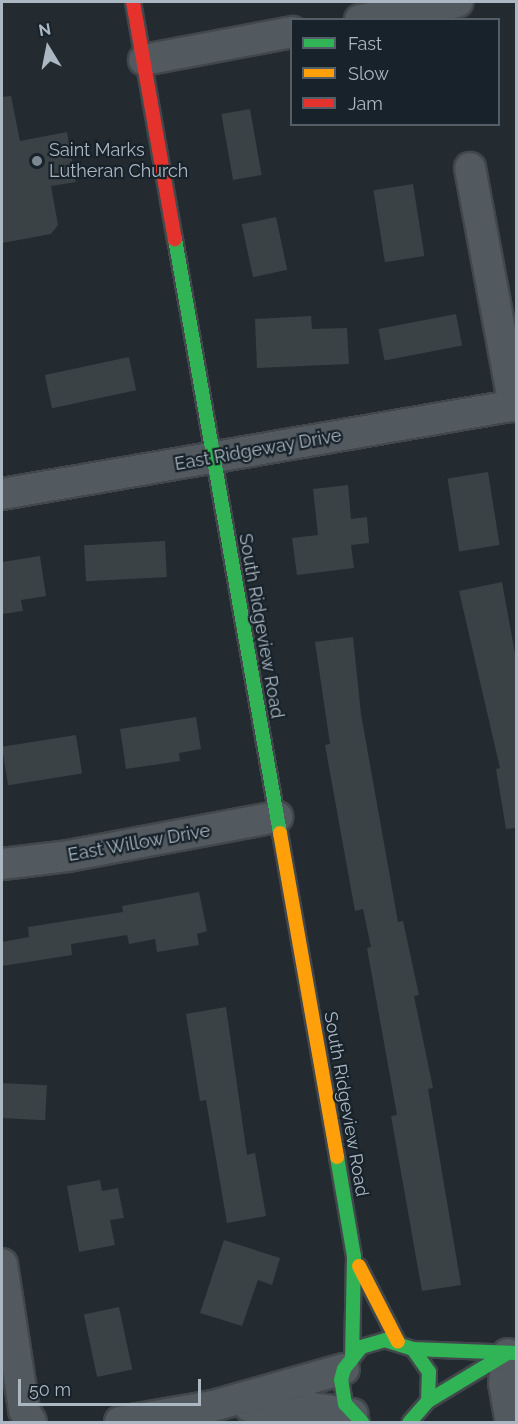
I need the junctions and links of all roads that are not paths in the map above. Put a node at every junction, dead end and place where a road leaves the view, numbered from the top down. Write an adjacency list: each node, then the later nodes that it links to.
1 (133, 2): 5 (main road, South Ridgeview Road)
2 (458, 2): 3 (street)
3 (371, 18)
4 (290, 32): 5 (street)
5 (144, 60): 8 (main road, South Ridgeview Road)
6 (470, 168): 7 (street, East Ridgeway Drive)
7 (515, 405): 8 (street, East Ridgeway Drive)
8 (213, 457): 9 (street, East Ridgeway Drive); 10 (main road, South Ridgeview Road)
9 (2, 494)
10 (277, 817): 11 (street, East Willow Drive); 12 (main road, South Ridgeview Road)
11 (2, 864)
12 (354, 1256): 14 (main road, South Ridgeview Road); 17 (main road, South Ridgeview Road)
13 (2, 1264): 22 (street)
14 (398, 1342): 15 (main road); 17 (main road)
15 (413, 1349): 16 (main road); 18 (main road)
16 (512, 1353): 18 (main road); 24 (street)
17 (348, 1362): 19 (street); 20 (main road, South Ridgeview Road)
18 (428, 1401): 21 (main road)
19 (213, 1406): 20 (street); 23 (street)
20 (357, 1418)
21 (415, 1420)
22 (30, 1422)
23 (120, 1422)
24 (511, 1422)

